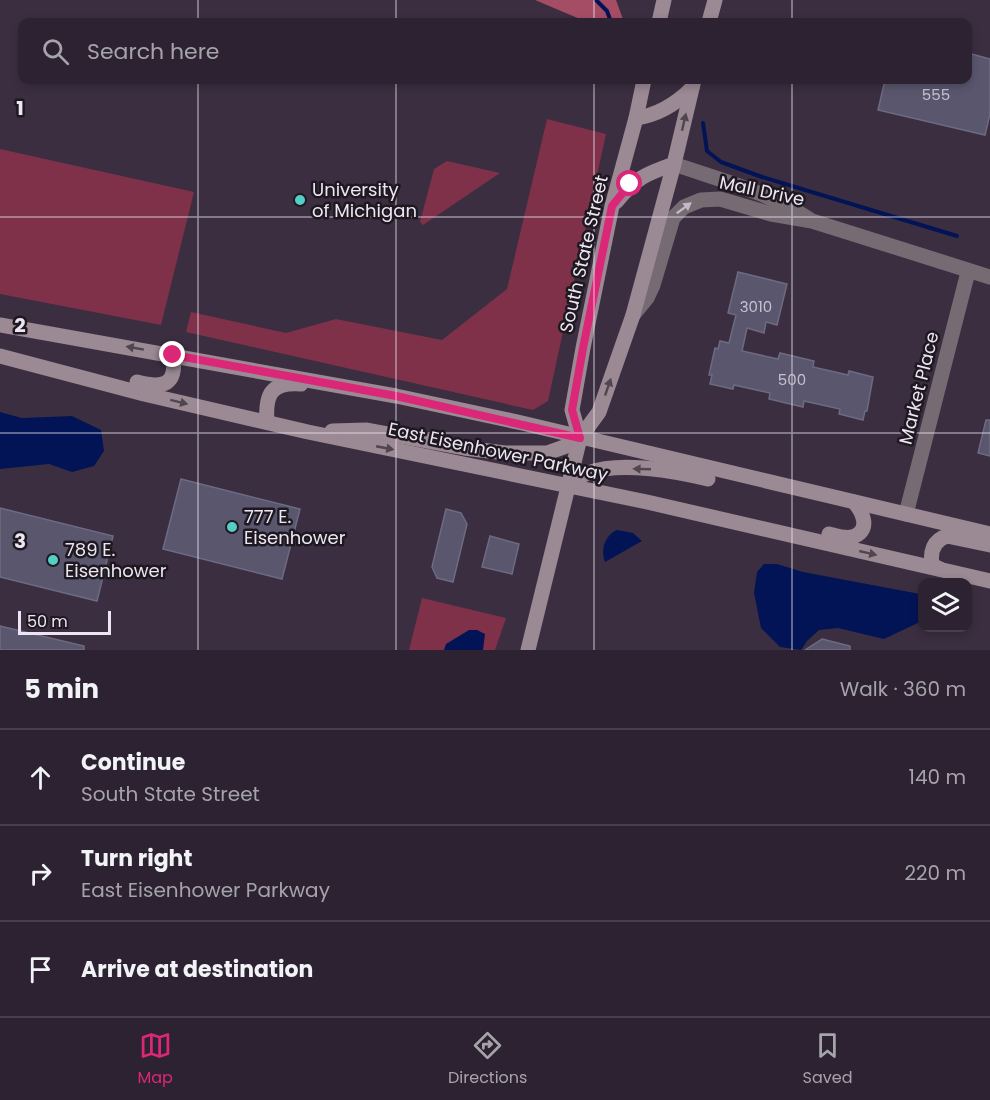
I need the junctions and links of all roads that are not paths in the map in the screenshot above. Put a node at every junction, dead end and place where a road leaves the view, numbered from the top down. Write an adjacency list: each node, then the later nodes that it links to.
1 (664, 0): 4 (main road)
2 (709, 0): 5 (main road)
3 (714, 0): 6 (main road)
4 (659, 18)
5 (708, 18)
6 (709, 18)
7 (643, 84): 9 (main road, South State Street)
8 (693, 84): 9 (main road); 10 (main road, South State Street, one-way to 8)
9 (636, 117): 11 (main road, South State Street)
10 (674, 164): 11 (main road); 12 (street, Mall Drive); 15 (main road, South State Street)
11 (612, 206): 23 (main road, South State Street)
12 (812, 221): 13 (street, Mall Drive); 15 (street, Mall Drive, one-way to 12)
13 (968, 272): 14 (street, Mall Drive); 28 (street, Market Place)
14 (990, 277)
15 (633, 315): 23 (main road, South State Street, one-way to 15)
16 (0, 325): 17 (main road, East Eisenhower Parkway, one-way to 16)
17 (173, 355): 19 (main road); 21 (main road, East Eisenhower Parkway)
18 (0, 356): 19 (main road, East Eisenhower Parkway)
19 (64, 373): 20 (main road, East Eisenhower Parkway, one-way to 20)
20 (267, 422): 21 (main road); 22 (main road, East Eisenhower Parkway)
21 (522, 423): 23 (main road, East Eisenhower Parkway)
22 (308, 432): 23 (main road); 24 (main road, East Eisenhower Parkway, one-way to 24)
23 (580, 438): 24 (main road, South State Street); 25 (main road, East Eisenhower Parkway)
24 (569, 485): 25 (main road, one-way to 24); 26 (main road, East Eisenhower Parkway); 33 (main road, South State Street)
25 (823, 495): 27 (main road, East Eisenhower Parkway)
26 (647, 502): 27 (main road); 31 (main road, East Eisenhower Parkway, one-way to 31)
27 (854, 502): 28 (main road, East Eisenhower Parkway)
28 (906, 514): 29 (main road, East Eisenhower Parkway)
29 (990, 534)
30 (990, 545): 31 (main road)
31 (940, 569): 32 (main road, East Eisenhower Parkway)
32 (989, 580)
33 (528, 650)

